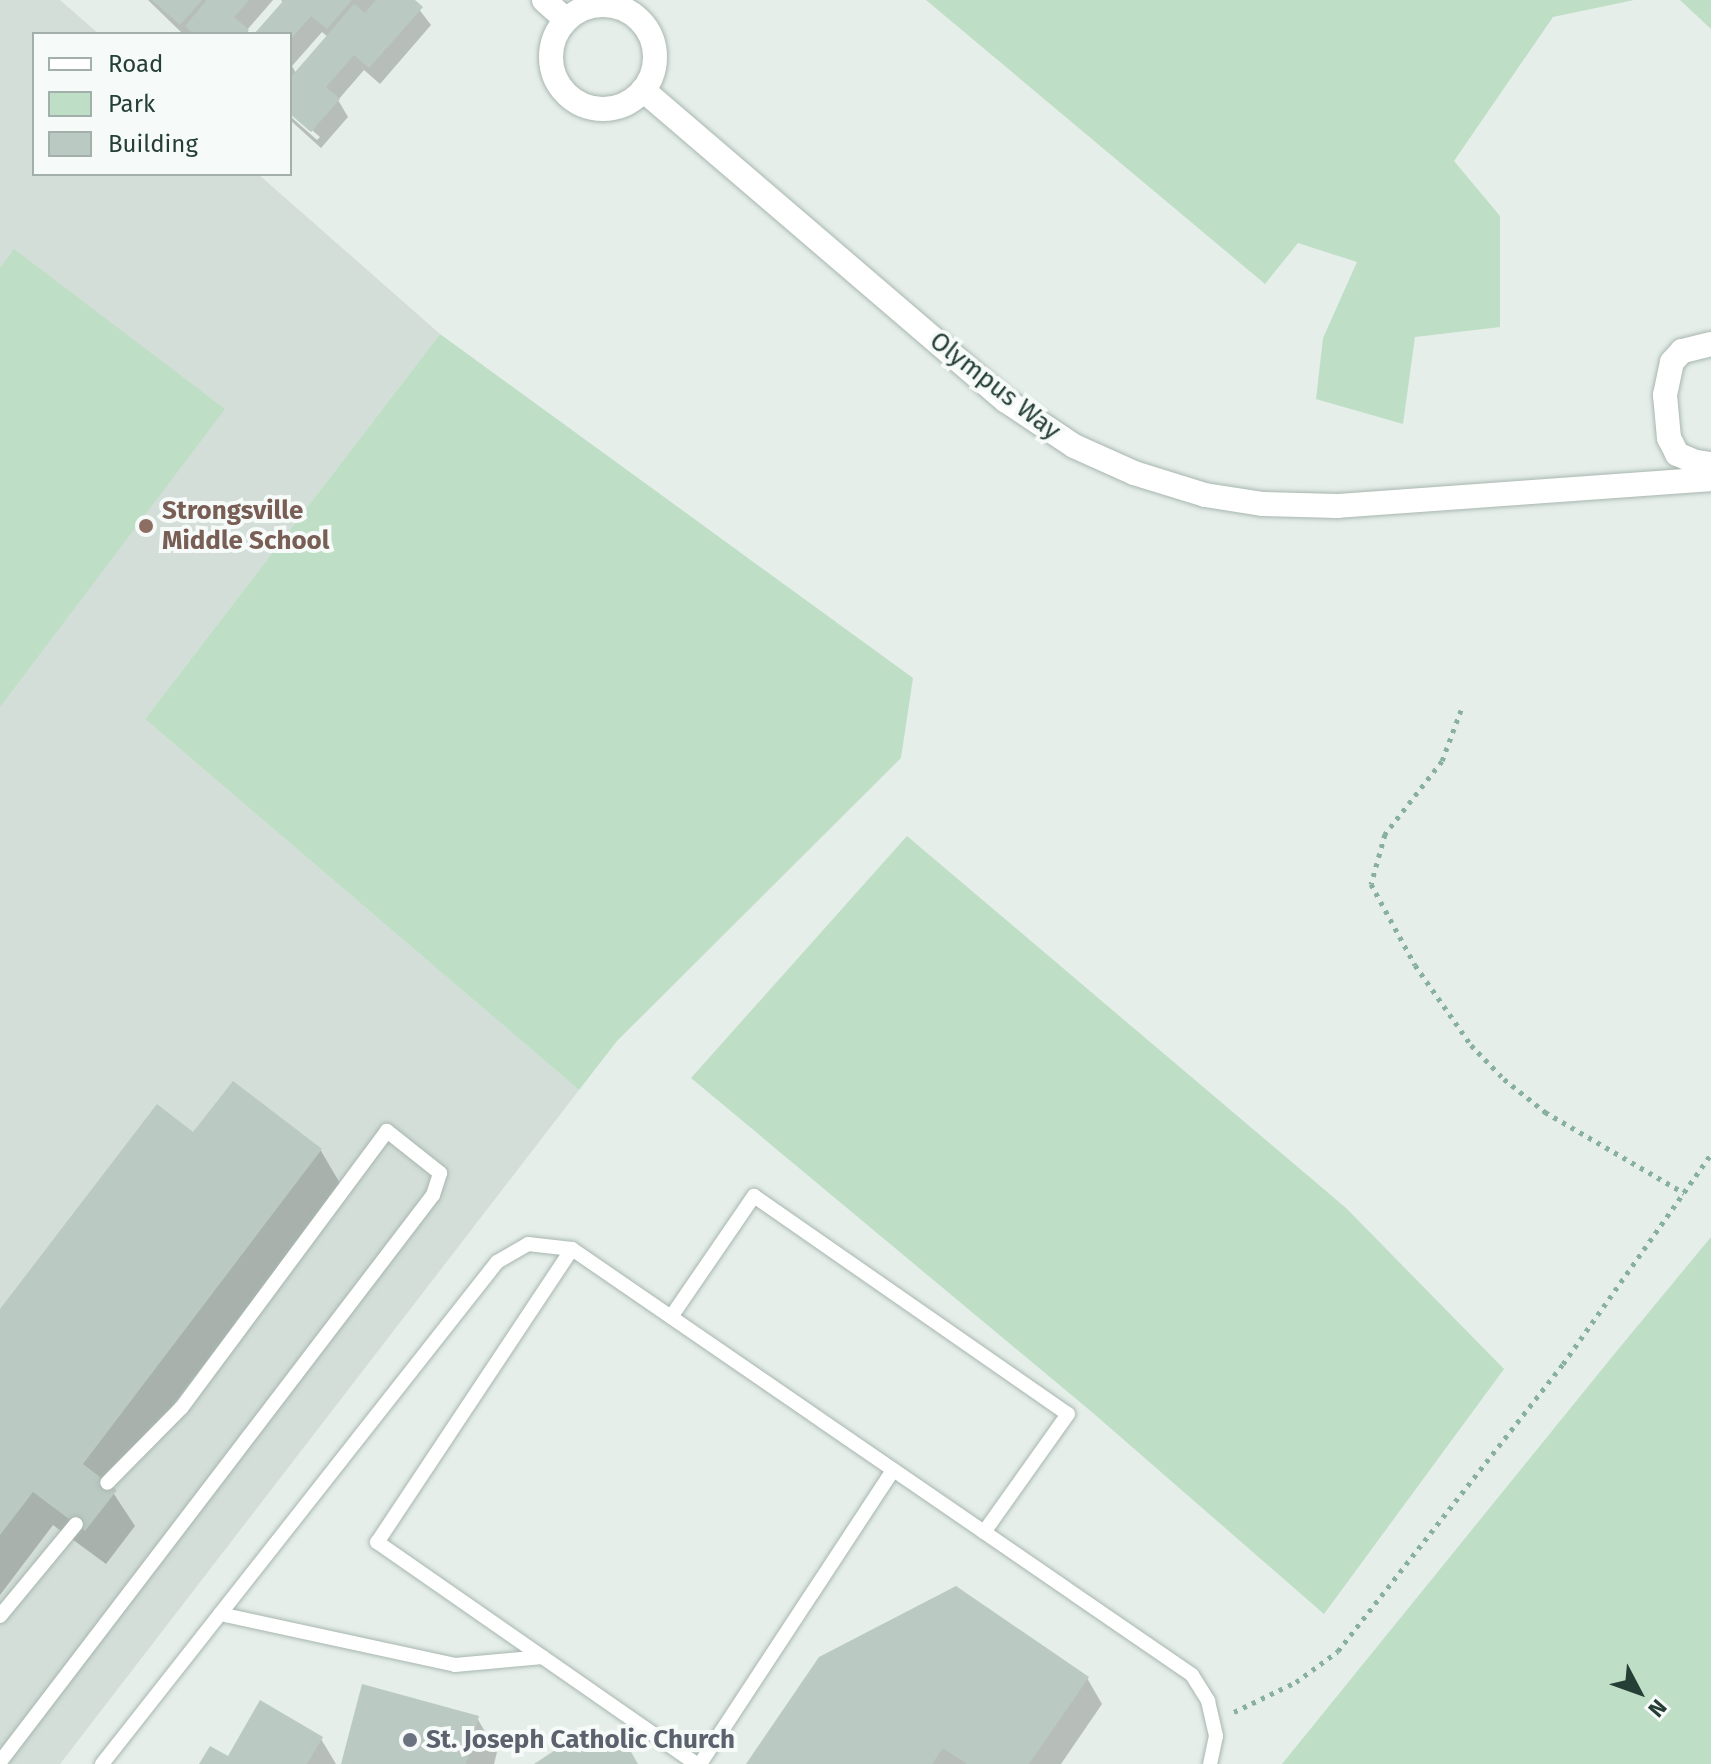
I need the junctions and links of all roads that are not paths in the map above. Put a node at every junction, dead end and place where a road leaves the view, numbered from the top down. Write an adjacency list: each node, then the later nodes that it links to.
1 (544, 0): 3 (street)
2 (647, 9): 3 (street); 4 (street)
3 (566, 20): 4 (street)
4 (643, 90): 7 (street, Olympus Way)
5 (1711, 344): 6 (street)
6 (1711, 464)
7 (1711, 479)
8 (572, 1249): 9 (lane); 14 (lane); 16 (lane)
9 (671, 1317): 10 (lane); 13 (lane)
10 (893, 1470): 13 (lane); 19 (lane)
11 (107, 1483): 17 (lane)
12 (76, 1524): 15 (lane)
13 (984, 1532): 20 (lane)
14 (220, 1614): 16 (lane); 18 (lane)
15 (0, 1616)
16 (543, 1657): 19 (lane)
17 (0, 1762)
18 (102, 1764)
19 (699, 1764)
20 (1210, 1764)

